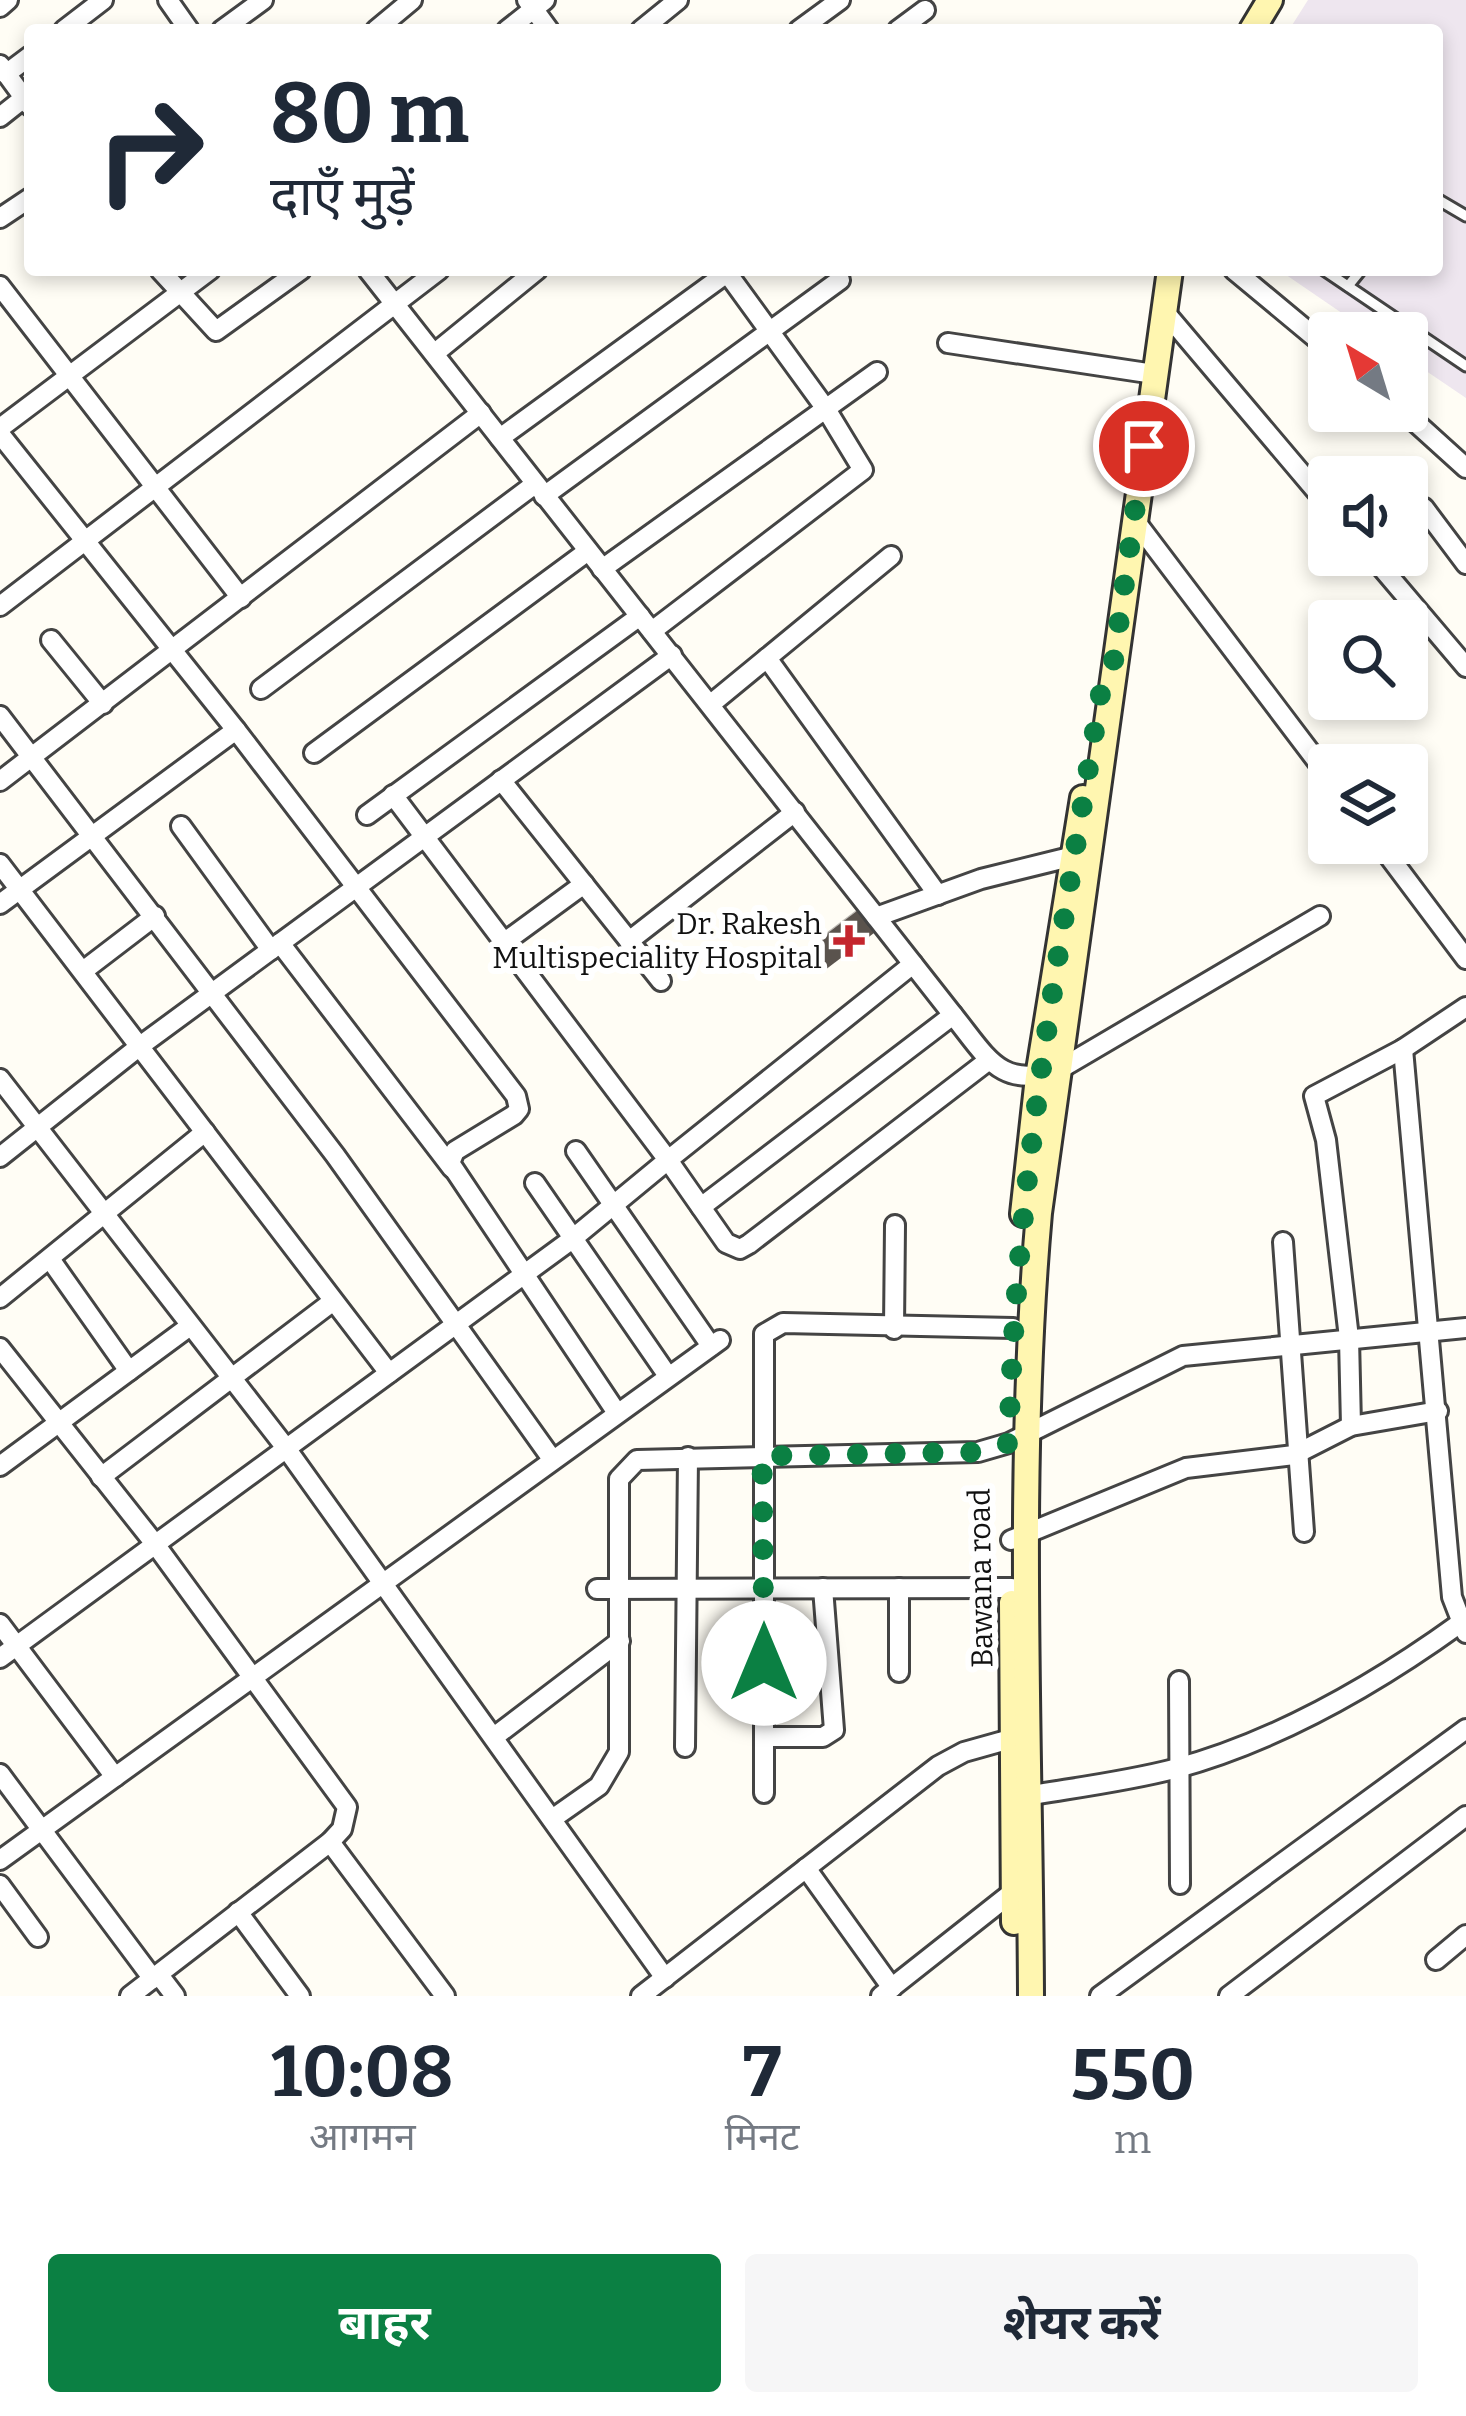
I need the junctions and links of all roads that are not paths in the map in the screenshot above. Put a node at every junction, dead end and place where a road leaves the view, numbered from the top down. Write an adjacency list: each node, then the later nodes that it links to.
1 (8, 0): 8 (street)
2 (104, 0): 10 (street)
3 (263, 0): 11 (street)
4 (412, 0): 12 (street)
5 (678, 0): 14 (street)
6 (840, 0): 15 (street)
7 (535, 3): 13 (street)
8 (0, 7)
9 (925, 10): 16 (street)
10 (72, 24)
11 (230, 24)
12 (383, 24)
13 (513, 24)
14 (648, 24)
15 (807, 24)
16 (906, 24)
17 (3, 70): 18 (street)
18 (24, 98)
19 (164, 276): 34 (street)
20 (202, 276): 34 (street)
21 (293, 276): 34 (street)
22 (373, 276): 35 (street)
23 (431, 276): 35 (street)
24 (530, 276): 40 (street)
25 (721, 276): 49 (street)
26 (732, 276): 37 (street)
27 (1169, 276): 36 (street, Bawana road)
28 (1241, 276): 38 (street)
29 (1333, 276): 33 (lane)
30 (1356, 276): 33 (lane)
31 (840, 280): 37 (street)
32 (0, 286): 44 (street)
33 (1348, 286): 41 (lane)
34 (178, 294): 44 (street)
35 (394, 304): 40 (street); 52 (street)
36 (1164, 311): 43 (street, Bawana road); 51 (street)
37 (771, 331): 45 (street); 53 (street)
38 (1308, 332)
39 (948, 343): 43 (street)
40 (435, 353): 46 (street)
41 (1466, 366)
42 (877, 372): 45 (street)
43 (1154, 374): 55 (street, Bawana road)
44 (72, 375): 47 (street); 52 (street)
45 (826, 409): 60 (street); 64 (street)
46 (481, 413): 49 (street); 62 (street)
47 (0, 431): 56 (street)
48 (1426, 432): 50 (street)
49 (500, 438): 53 (street)
50 (1466, 468)
51 (1308, 481)
52 (158, 486): 56 (street); 62 (street)
53 (540, 490): 57 (street); 71 (street)
54 (1428, 513): 59 (street)
55 (1133, 518): 69 (street, Bawana road); 76 (street)
56 (86, 543): 63 (street); 66 (street)
57 (588, 550): 60 (street); 77 (street)
58 (891, 556): 68 (street)
59 (1466, 564)
60 (602, 568): 64 (street)
61 (1389, 576): 70 (street)
62 (241, 598): 66 (street)
63 (0, 606)
64 (646, 624): 67 (street); 81 (street)
65 (51, 640): 72 (street)
66 (172, 650): 72 (street); 75 (street)
67 (672, 655): 73 (street); 79 (street)
68 (767, 658): 73 (street); 93 (street)
69 (1113, 665): 87 (street, Bawana road); 111 (street, Bawana road)
70 (1466, 667)
71 (261, 689)
72 (103, 704): 78 (street)
73 (711, 704): 82 (street)
74 (0, 716): 78 (street)
75 (236, 730): 85 (street); 91 (street)
76 (1308, 749)
77 (314, 753)
78 (34, 757): 80 (street); 85 (street)
79 (501, 780): 86 (street); 90 (street)
80 (0, 781)
81 (393, 795): 83 (street); 86 (street)
82 (795, 812): 96 (street); 99 (street)
83 (367, 815)
84 (181, 826): 100 (street)
85 (94, 836): 92 (street); 95 (street)
86 (425, 836): 91 (street); 98 (street)
87 (1074, 856): 93 (street); 111 (street, Bawana road)
88 (0, 863): 92 (street)
89 (1394, 864): 101 (street)
90 (584, 884): 98 (street); 99 (street)
91 (355, 887): 100 (street); 119 (street)
92 (20, 890): 94 (street); 103 (street)
93 (938, 895): 96 (street)
94 (0, 904)
95 (155, 916): 103 (street); 105 (street)
96 (876, 916): 102 (street)
97 (1320, 916): 111 (street)
98 (506, 941): 118 (street)
99 (629, 941): 104 (street)
100 (275, 946): 105 (street); 119 (street)
101 (1466, 958)
102 (913, 964): 107 (street); 118 (street)
103 (83, 971): 108 (street)
104 (661, 981)
105 (213, 992): 108 (street); 131 (street)
106 (1466, 1006): 109 (street)
107 (953, 1015): 110 (street); 122 (street)
108 (140, 1046): 113 (street); 114 (street)
109 (1402, 1049): 136 (street); 137 (street)
110 (989, 1060): 111 (street); 122 (street)
111 (1049, 1073): 115 (street, Bawana road)
112 (0, 1079): 113 (street)
113 (38, 1130): 117 (street); 123 (street)
114 (205, 1132): 123 (street); 130 (street)
115 (1041, 1135): 133 (street, Bawana road); 148 (street, Bawana road)
116 (576, 1151): 121 (street)
117 (0, 1157)
118 (668, 1160): 121 (street); 122 (street)
119 (453, 1169): 128 (street)
120 (535, 1184): 125 (street)
121 (611, 1207): 125 (street); 142 (street)
122 (701, 1207)
123 (103, 1216): 127 (street); 132 (street)
124 (895, 1225): 135 (street)
125 (571, 1240): 128 (street); 142 (street)
126 (1283, 1242): 138 (street)
127 (50, 1259): 129 (street); 140 (street)
128 (521, 1276): 131 (street); 145 (street)
129 (0, 1298)
130 (332, 1301): 141 (street); 143 (street)
131 (457, 1323): 141 (street); 153 (street)
132 (190, 1326): 140 (street); 143 (street)
133 (1013, 1328): 135 (street); 148 (street, Bawana road)
134 (1466, 1328): 136 (street)
135 (894, 1329): 151 (street)
136 (1432, 1330): 137 (street); 144 (street)
137 (1349, 1338): 138 (street); 147 (street)
138 (1288, 1342): 148 (street); 150 (street)
139 (0, 1348): 146 (street)
140 (129, 1371): 146 (street)
141 (388, 1373): 149 (street)
142 (668, 1376): 145 (street)
143 (232, 1379): 149 (street); 155 (street)
144 (1438, 1412): 147 (street); 168 (street)
145 (617, 1413): 153 (street)
146 (58, 1423): 154 (street); 155 (street)
147 (1351, 1426): 150 (street)
148 (1017, 1440): 151 (street); 157 (street, Bawana road)
149 (286, 1448): 158 (street); 159 (street)
150 (1294, 1455): 156 (street); 157 (street)
151 (762, 1456): 152 (street); 161 (street)
152 (688, 1457): 160 (street); 166 (street)
153 (552, 1459): 159 (street)
154 (0, 1466)
155 (101, 1477): 158 (street)
156 (1304, 1532)
157 (1018, 1538): 164 (street, Bawana road); 176 (street, Bawana road)
158 (155, 1544): 170 (street); 173 (street)
159 (384, 1582): 173 (street); 177 (street)
160 (690, 1588): 161 (street); 166 (street); 179 (street)
161 (764, 1588): 162 (street); 178 (street)
162 (823, 1588): 163 (street); 178 (street)
163 (898, 1588): 164 (street); 172 (street)
164 (1012, 1588): 176 (street, Bawana road)
165 (597, 1589): 166 (street)
166 (619, 1589): 169 (street)
167 (0, 1624): 170 (street)
168 (1463, 1629): 180 (street)
169 (620, 1641): 177 (street); 186 (street)
170 (17, 1646): 171 (street); 182 (street)
171 (0, 1658)
172 (899, 1672)
173 (252, 1678): 182 (street); 188 (street)
174 (1179, 1681): 180 (street)
175 (1466, 1729): 208 (street)
176 (1022, 1736): 184 (street, Bawana road); 190 (street)
177 (494, 1737): 186 (street)
178 (764, 1737): 183 (street)
179 (685, 1747)
180 (1178, 1768): 184 (street); 191 (street)
181 (0, 1774): 187 (street)
182 (115, 1777): 187 (street)
183 (764, 1793)
184 (1020, 1797): 193 (street, Bawana road); 207 (street, Bawana road)
185 (1466, 1816): 209 (street)
186 (552, 1819): 199 (street)
187 (43, 1830): 189 (street); 198 (street)
188 (330, 1842): 194 (street); 204 (street)
189 (0, 1860)
190 (806, 1868): 199 (street); 200 (street)
191 (1180, 1884)
192 (0, 1886): 196 (street)
193 (1014, 1891): 200 (street); 206 (street, Bawana road)
194 (238, 1912): 198 (street); 203 (street)
195 (1466, 1935): 197 (street)
196 (38, 1937)
197 (1436, 1960)
198 (156, 1977): 201 (street); 202 (street)
199 (665, 1978): 205 (street)
200 (886, 1992)
201 (130, 1996)
202 (175, 1996)
203 (300, 1996)
204 (445, 1996)
205 (641, 1996)
206 (1015, 1996)
207 (1031, 1996)
208 (1100, 1996)
209 (1229, 1996)

